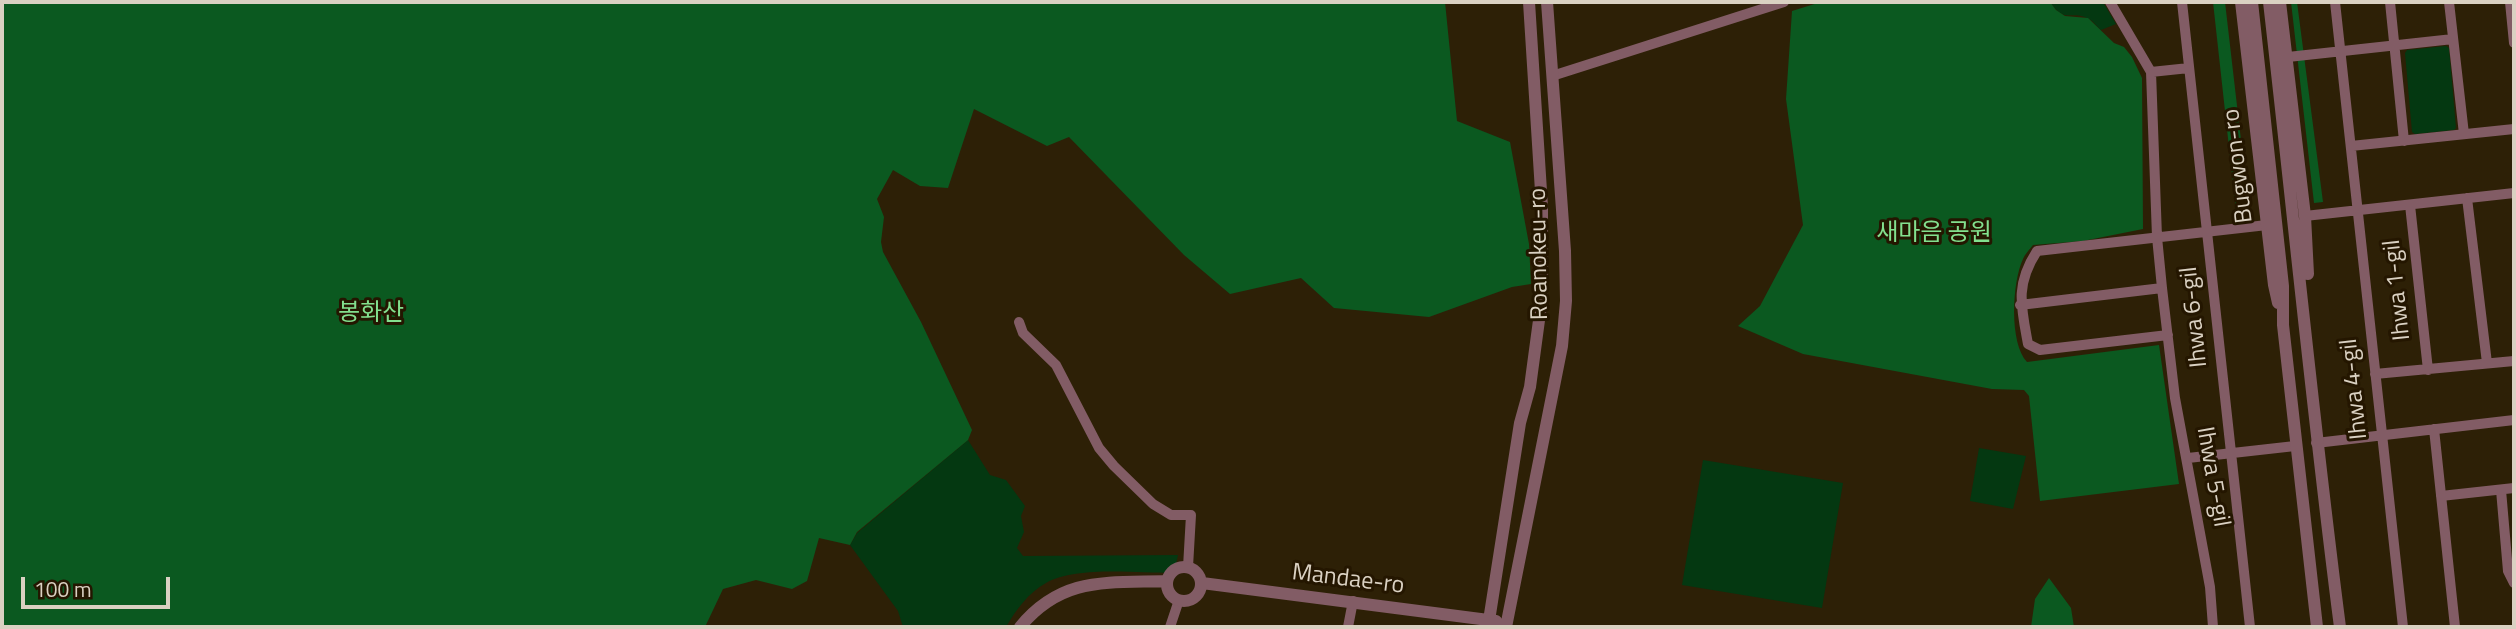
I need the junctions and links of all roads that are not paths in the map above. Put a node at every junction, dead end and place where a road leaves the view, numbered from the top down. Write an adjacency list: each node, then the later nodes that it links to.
1 (1529, 2): 30 (street, Roanokeu-ro)
2 (1547, 2): 21 (street, Roanokeu-ro)
3 (1784, 2): 21 (street)
4 (2110, 2): 20 (street, Ihwa 5-gil)
5 (2182, 2): 19 (street, Ihwa 6-gil)
6 (2241, 2): 33 (street, Bugwon-ro)
7 (2252, 2): 40 (street, Bugwon-ro)
8 (2269, 2): 38 (street, Bugwon-ro)
9 (2280, 2): 18 (street, Bugwon-ro)
10 (2335, 2): 17 (street, Ihwa 4-gil)
11 (2389, 2): 16 (street)
12 (2449, 2): 14 (street)
13 (2510, 2): 15 (street)
14 (2453, 39): 16 (street); 23 (street)
15 (2514, 43)
16 (2394, 46): 17 (street); 24 (street)
17 (2341, 52): 18 (street); 25 (street, Ihwa 4-gil)
18 (2288, 57): 32 (street, Bugwon-ro)
19 (2189, 68): 20 (street); 34 (street, Ihwa 6-gil)
20 (2151, 72): 35 (street, Ihwa 5-gil)
21 (1552, 76): 28 (street, Roanokeu-ro)
22 (2514, 129): 23 (street)
23 (2464, 134): 24 (street)
24 (2404, 141): 25 (street)
25 (2351, 146): 31 (street, Ihwa 4-gil)
26 (2514, 193): 27 (street, Ihwa 1-gil)
27 (2467, 198): 29 (street, Ihwa 1-gil); 43 (street)
28 (1562, 204): 30 (street); 63 (street, Roanokeu-ro)
29 (2410, 205): 31 (street, Ihwa 1-gil); 44 (street, Ihwa 1-gil)
30 (1542, 207): 62 (street, Roanokeu-ro)
31 (2357, 211): 32 (street, Ihwa 1-gil); 45 (street, Ihwa 4-gil)
32 (2305, 216): 38 (street, Bugwon-ro)
33 (2267, 225): 34 (street); 40 (street, Bugwon-ro)
34 (2207, 232): 35 (street); 51 (street, Ihwa 6-gil)
35 (2157, 237): 36 (street, Ihwa 5-gil); 37 (street)
36 (2162, 288): 37 (street); 41 (street, Ihwa 5-gil)
37 (2020, 305): 41 (street)
38 (2305, 320): 49 (street, Bugwon-ro)
39 (1019, 322): 56 (street)
40 (2283, 324): 50 (street, Bugwon-ro)
41 (2168, 335): 52 (street, Ihwa 5-gil)
42 (2514, 360): 43 (street)
43 (2487, 363): 44 (street)
44 (2428, 370): 45 (street)
45 (2375, 374): 48 (street, Ihwa 4-gil)
46 (2514, 420): 47 (street)
47 (2434, 429): 48 (street); 55 (street)
48 (2381, 435): 49 (street); 71 (street, Ihwa 4-gil)
49 (2316, 443): 50 (street); 70 (street, Bugwon-ro)
50 (2295, 446): 51 (street); 69 (street, Bugwon-ro)
51 (2231, 454): 52 (street); 68 (street, Ihwa 6-gil)
52 (2188, 458): 67 (street, Ihwa 5-gil)
53 (2514, 488): 54 (street)
54 (2501, 490): 55 (street); 59 (street)
55 (2441, 496): 72 (street)
56 (1188, 567): 57 (street); 58 (street)
57 (1167, 581): 60 (street); 64 (street)
58 (1202, 583): 60 (street); 61 (street, Mandae-ro)
59 (2514, 583)
60 (1179, 600): 65 (street)
61 (1353, 601): 62 (street, Mandae-ro); 66 (street)
62 (1488, 624): 63 (street, Mandae-ro)
63 (1507, 625)
64 (1020, 627)
65 (1170, 627)
66 (1348, 627)
67 (2213, 627)
68 (2250, 627)
69 (2317, 627)
70 (2340, 627)
71 (2403, 627)
72 (2454, 627)

